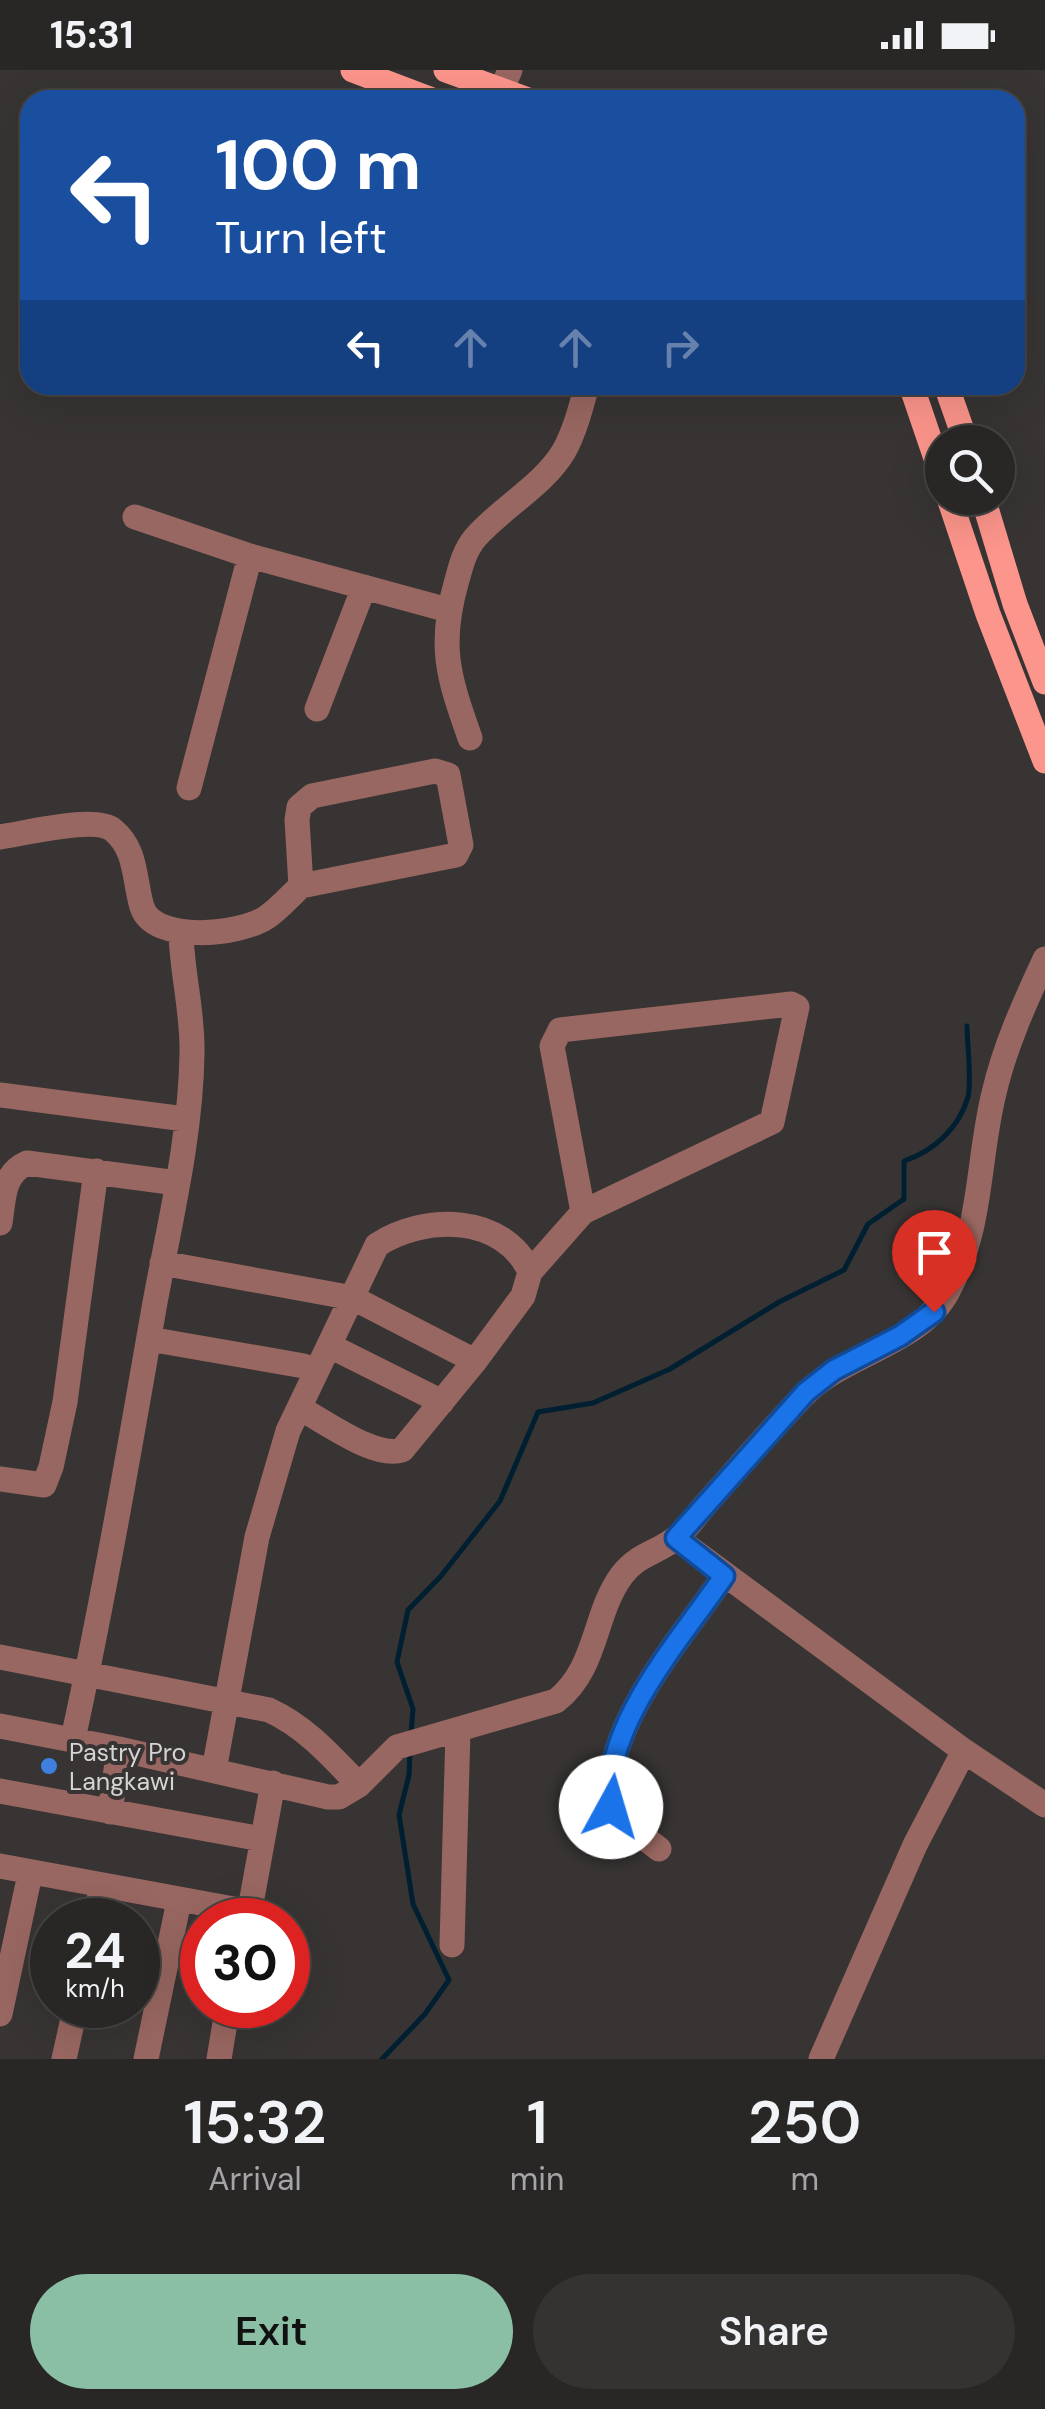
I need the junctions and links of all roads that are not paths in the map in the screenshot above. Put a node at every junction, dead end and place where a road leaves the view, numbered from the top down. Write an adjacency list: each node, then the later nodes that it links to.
1 (352, 70): 4 (main road)
2 (446, 70): 3 (main road)
3 (503, 86)
4 (405, 90)
5 (583, 395): 16 (street)
6 (914, 395): 9 (main road)
7 (950, 395): 8 (main road)
8 (960, 425)
9 (925, 426)
10 (956, 515): 17 (main road)
11 (988, 515): 15 (main road)
12 (134, 516): 13 (street)
13 (250, 556): 14 (street); 22 (street)
14 (364, 587): 16 (street); 19 (street)
15 (1015, 604): 17 (main road); 18 (main road)
16 (448, 610): 20 (street)
17 (988, 614): 21 (main road)
18 (1045, 682)
19 (317, 709)
20 (470, 738)
21 (1045, 761)
22 (190, 788)
23 (0, 837): 25 (street)
24 (300, 886): 24 (street); 25 (street)
25 (180, 933): 28 (street)
26 (1045, 959): 43 (street)
27 (0, 1094): 28 (street)
28 (185, 1120): 30 (street)
29 (96, 1170): 30 (street); 32 (street); 42 (street)
30 (176, 1183): 33 (street)
31 (583, 1212): 31 (street); 34 (street)
32 (0, 1223)
33 (162, 1262): 35 (street); 36 (street)
34 (530, 1272): 35 (street); 38 (street)
35 (353, 1298): 37 (street); 38 (street)
36 (149, 1339): 39 (street); 46 (street)
37 (330, 1346): 40 (street); 41 (street)
38 (475, 1361): 40 (street)
39 (304, 1366)
40 (442, 1402): 41 (street)
41 (301, 1408): 47 (street)
42 (0, 1480)
43 (676, 1538): 44 (street); 49 (street)
44 (724, 1576): 52 (street); 60 (street)
45 (0, 1657): 46 (street)
46 (87, 1674): 47 (street); 50 (street)
47 (227, 1700): 53 (street); 55 (street)
48 (0, 1726): 50 (street)
49 (458, 1730): 55 (street); 67 (street)
50 (73, 1739): 51 (street)
51 (120, 1749): 53 (street); 58 (street)
52 (964, 1751): 57 (street); 74 (street)
53 (214, 1770): 54 (street)
54 (273, 1783): 55 (street); 59 (street)
55 (359, 1786)
56 (0, 1791): 58 (street)
57 (1045, 1805)
58 (110, 1812): 59 (street)
59 (261, 1839): 65 (street)
60 (659, 1849)
61 (0, 1866): 62 (street)
62 (30, 1874): 63 (street); 68 (street)
63 (102, 1887): 64 (street); 66 (street)
64 (99, 1898)
65 (252, 1898)
66 (180, 1901): 72 (street)
67 (452, 1946)
68 (0, 2014)
69 (71, 2028): 71 (street)
70 (224, 2028): 73 (street)
71 (64, 2059)
72 (146, 2059)
73 (218, 2059)
74 (822, 2059)

